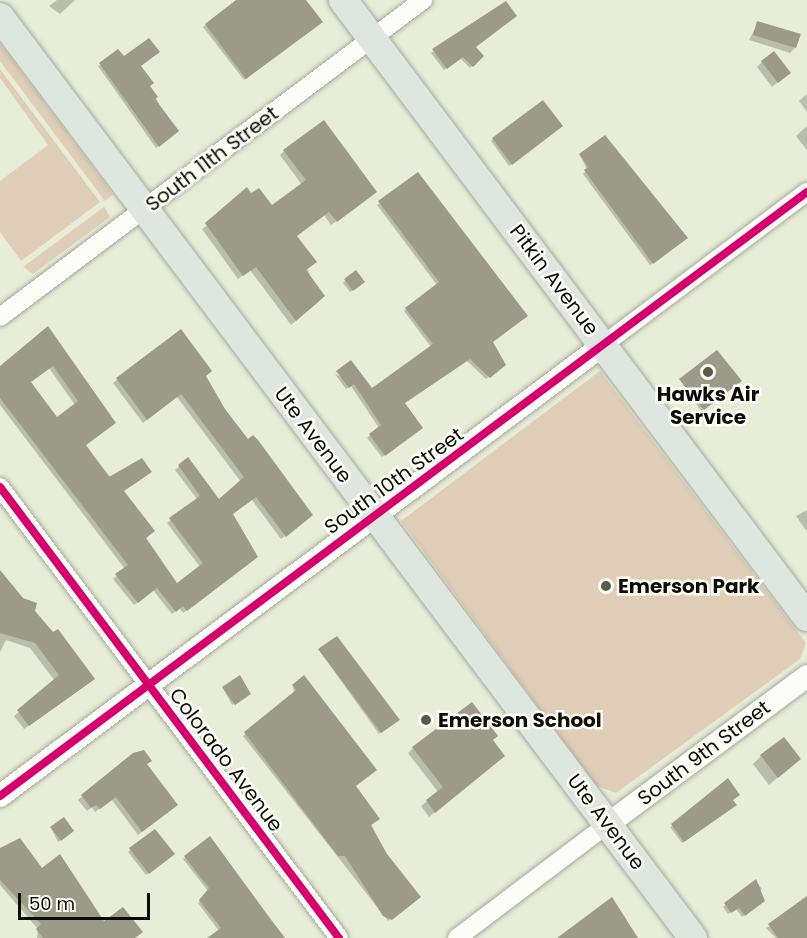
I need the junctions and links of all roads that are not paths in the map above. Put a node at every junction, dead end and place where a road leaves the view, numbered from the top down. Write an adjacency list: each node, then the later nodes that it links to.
1 (343, 0): 4 (main road, Pitkin Avenue)
2 (423, 0): 4 (street, South 11th Street)
3 (0, 17): 6 (main road, Ute Avenue)
4 (372, 38): 6 (street, South 11th Street); 8 (main road, Pitkin Avenue)
5 (807, 192): 8 (street, South 10th Street)
6 (143, 210): 7 (street, South 11th Street); 10 (main road, Ute Avenue)
7 (0, 317)
8 (603, 345): 10 (street, South 10th Street); 11 (main road, Pitkin Avenue)
9 (0, 487): 13 (street, Colorado Avenue)
10 (375, 515): 13 (street, South 10th Street); 15 (main road, Ute Avenue)
11 (807, 617)
12 (807, 676): 15 (street, South 9th Street)
13 (150, 685): 14 (street, South 10th Street); 16 (street, Colorado Avenue)
14 (0, 796)
15 (608, 824): 17 (street, South 9th Street); 18 (main road, Ute Avenue)
16 (339, 938)
17 (457, 938)
18 (693, 938)

